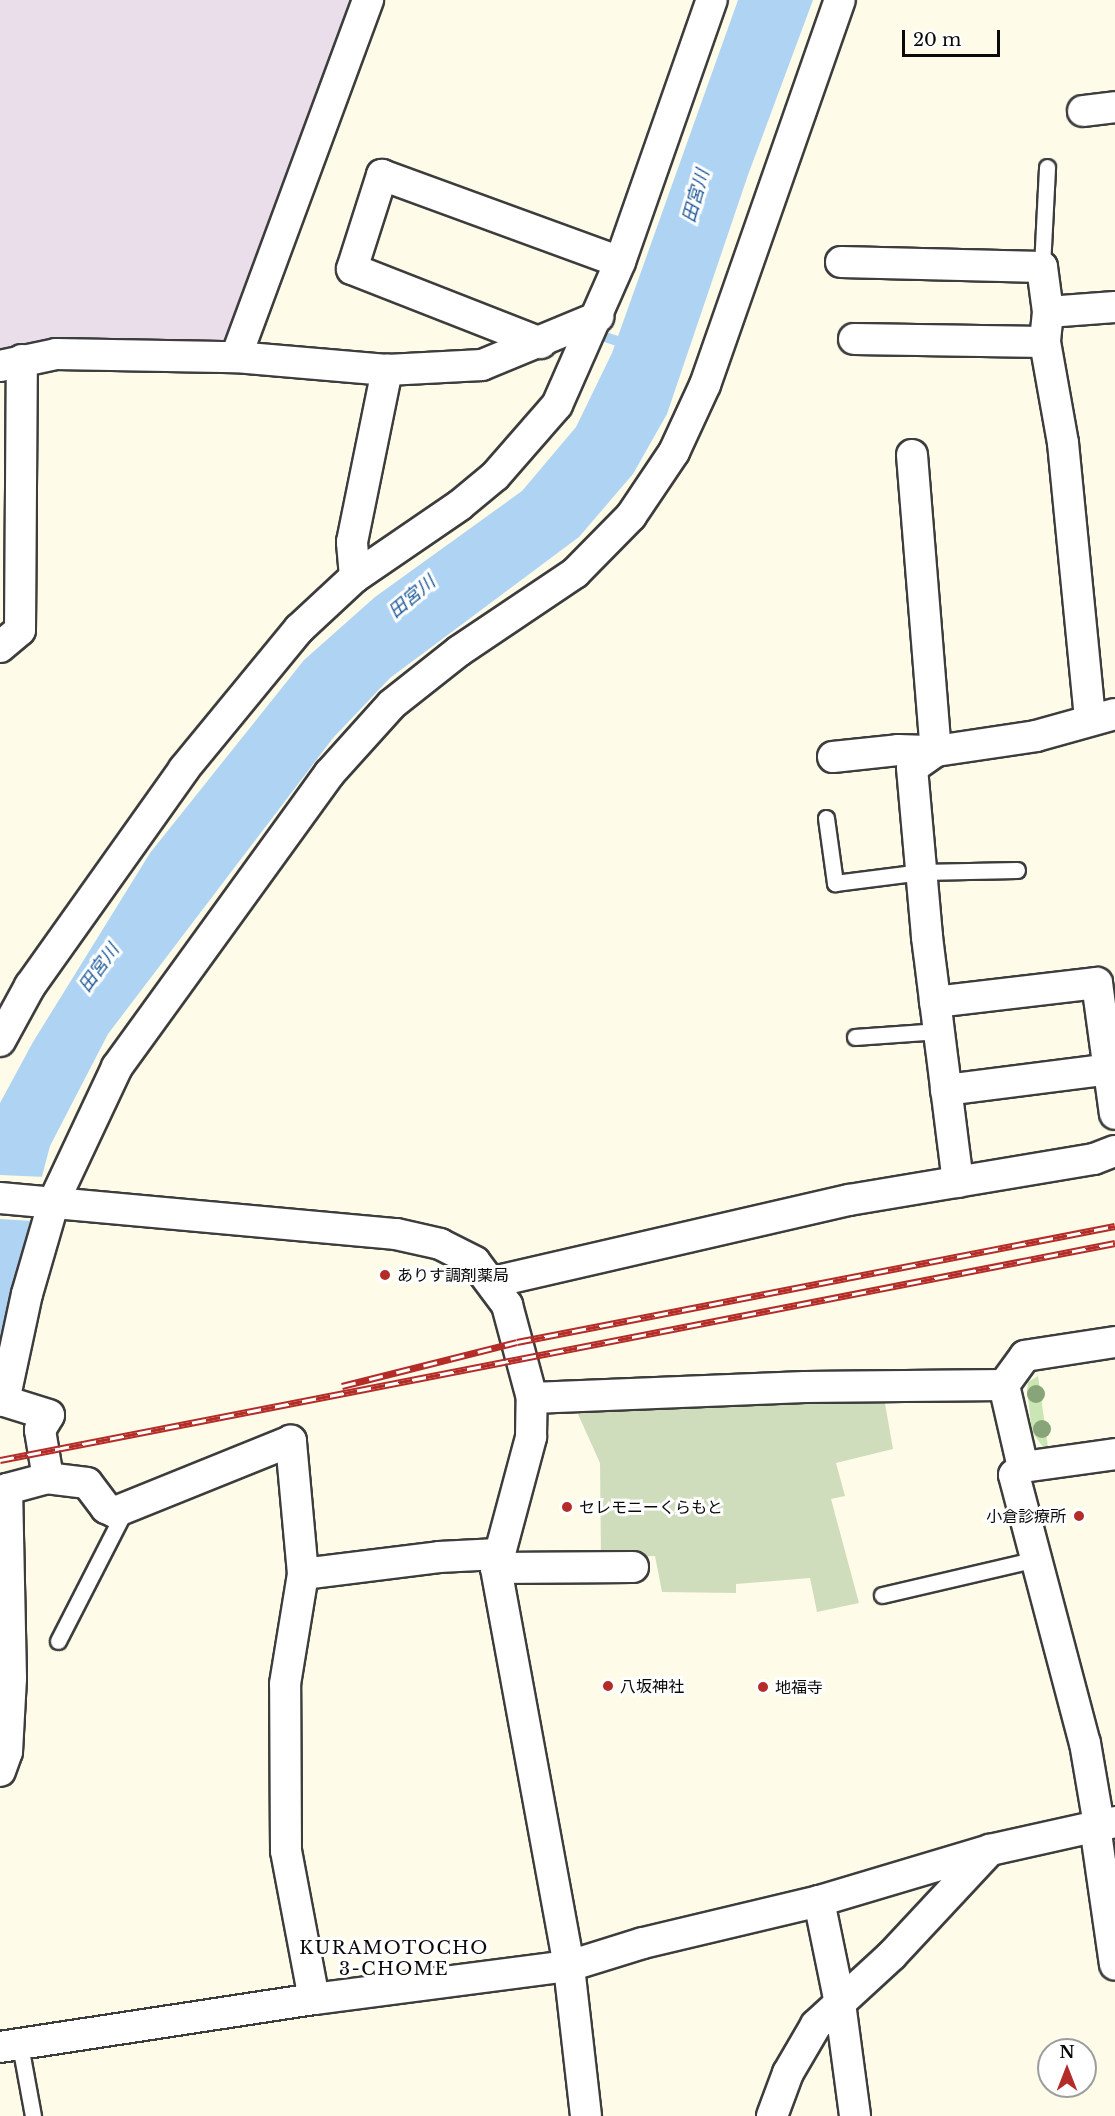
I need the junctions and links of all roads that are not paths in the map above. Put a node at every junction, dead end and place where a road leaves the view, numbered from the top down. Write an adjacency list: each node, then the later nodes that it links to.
1 (368, 0): 16 (street)
2 (712, 0): 7 (street)
3 (840, 0): 38 (street)
4 (1115, 107): 5 (street)
5 (1083, 111)
6 (1047, 167): 9 (lane)
7 (620, 262): 12 (street); 15 (street)
8 (841, 262): 9 (street)
9 (1042, 267): 11 (street)
10 (1115, 307): 11 (street)
11 (1048, 312): 14 (street)
12 (598, 317): 15 (street); 20 (street)
13 (854, 339): 14 (street)
14 (1045, 342): 22 (street)
15 (541, 343): 18 (street)
16 (236, 357): 17 (street); 18 (street)
17 (11, 363): 21 (street)
18 (387, 370): 20 (street)
19 (912, 455): 23 (street)
20 (355, 577): 31 (street)
21 (0, 647)
22 (1103, 717): 23 (street)
23 (936, 751): 24 (street); 27 (street)
24 (833, 757)
25 (826, 818): 27 (lane)
26 (1017, 870): 27 (lane)
27 (921, 872): 28 (street)
28 (936, 1002): 29 (street); 32 (street)
29 (939, 1031): 30 (lane); 33 (street)
30 (855, 1037)
31 (0, 1041)
32 (1109, 1070): 33 (street); 34 (street)
33 (946, 1090): 36 (street)
34 (1115, 1114)
35 (1115, 1152): 36 (street)
36 (958, 1182): 39 (street)
37 (0, 1198): 38 (street)
38 (50, 1201): 39 (street); 45 (street)
39 (493, 1282): 42 (street)
40 (1115, 1342): 41 (street)
41 (1004, 1385): 42 (street); 44 (street)
42 (532, 1398): 48 (street)
43 (1115, 1454): 44 (street)
44 (1023, 1467): 47 (street)
45 (48, 1478): 46 (street); 53 (street)
46 (125, 1510): 50 (street); 52 (lane)
47 (1037, 1559): 51 (lane); 54 (street)
48 (497, 1561): 49 (street); 50 (street); 58 (street)
49 (633, 1567)
50 (303, 1574): 59 (street)
51 (882, 1595)
52 (58, 1641)
53 (0, 1771)
54 (1103, 1824): 55 (street); 57 (street)
55 (990, 1850): 56 (street); 60 (street)
56 (819, 1901): 58 (street); 60 (street)
57 (1115, 1965)
58 (569, 1966): 59 (street); 63 (street)
59 (314, 1999): 61 (street)
60 (840, 2003): 64 (street); 65 (street)
61 (10, 2046): 62 (lane)
62 (33, 2116)
63 (586, 2116)
64 (772, 2116)
65 (855, 2116)

